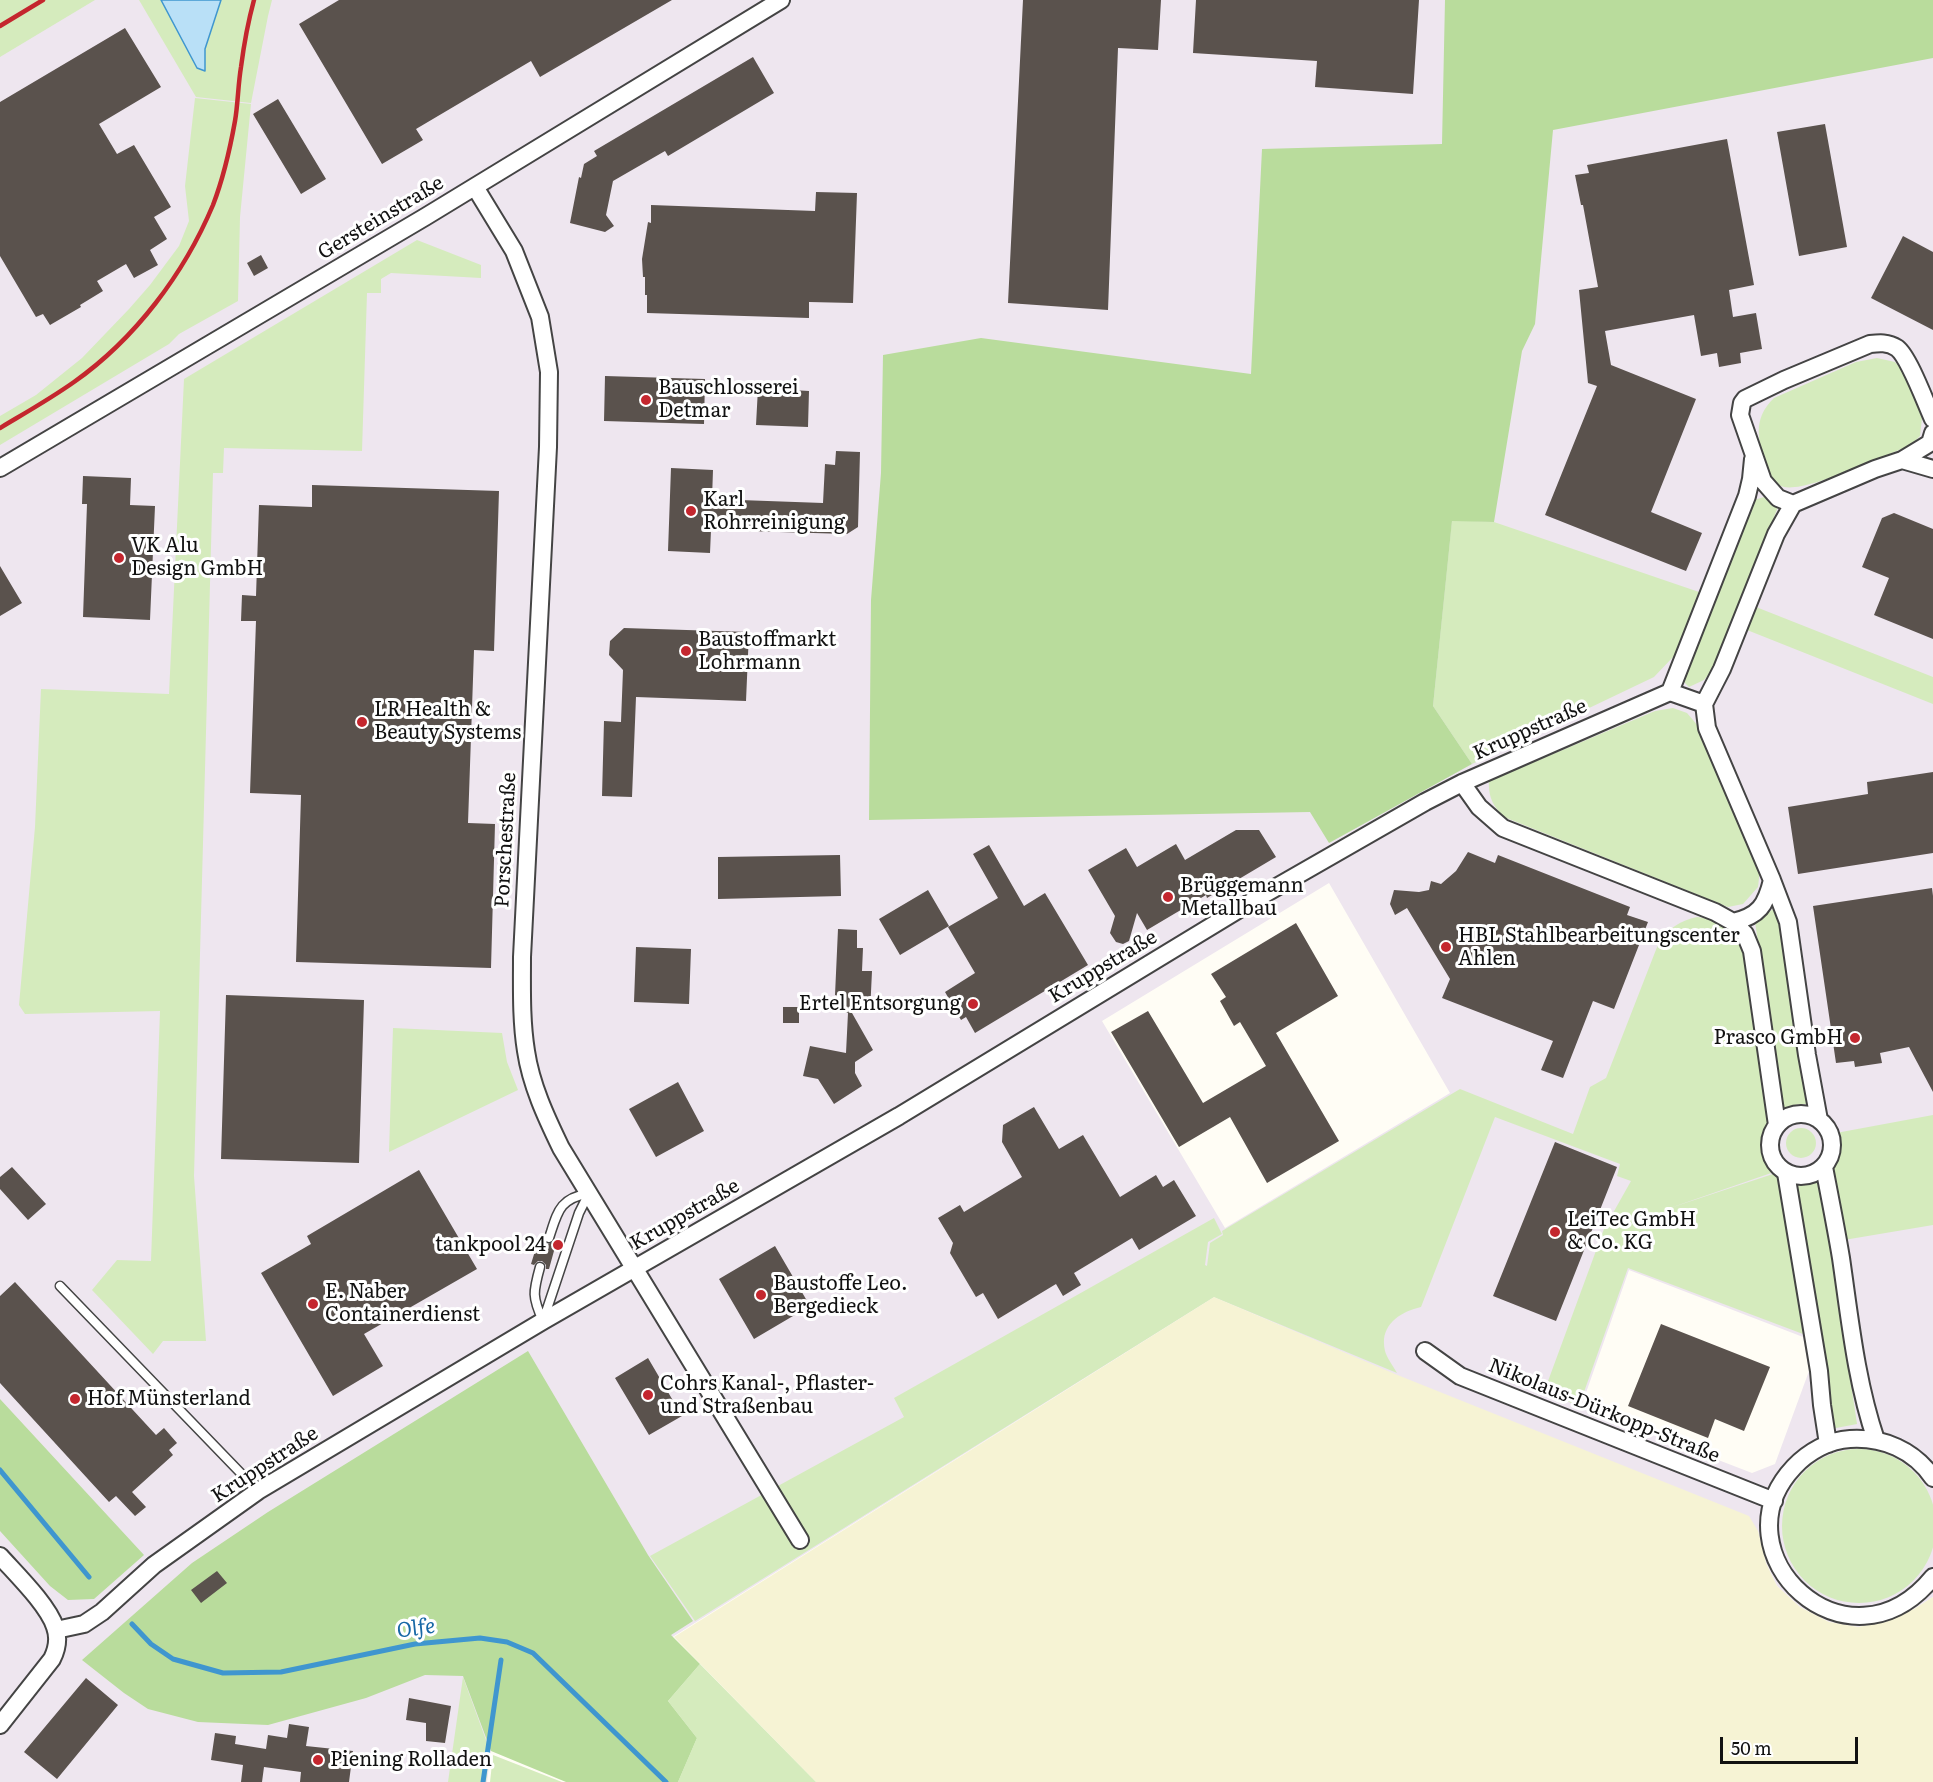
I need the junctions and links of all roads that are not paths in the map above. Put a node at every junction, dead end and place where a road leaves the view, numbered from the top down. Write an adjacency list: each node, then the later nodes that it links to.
1 (782, 0): 2 (street, Gersteinstraße)
2 (475, 187): 7 (street, Gersteinstraße); 19 (street, Porschestraße)
3 (1933, 419): 5 (street)
4 (1933, 433): 6 (street)
5 (1753, 455): 9 (street); 10 (street)
6 (1902, 460): 8 (street); 9 (street)
7 (0, 468)
8 (1933, 469)
9 (1793, 504): 11 (street)
10 (1670, 692): 11 (street); 12 (street, Kruppstraße)
11 (1704, 704): 13 (street)
12 (1462, 783): 14 (street); 22 (street, Kruppstraße)
13 (1772, 880): 14 (street); 15 (street)
14 (1733, 922): 16 (street)
15 (1819, 1120): 16 (street); 17 (street)
16 (1777, 1125): 18 (street)
17 (1824, 1167): 18 (street); 26 (street)
18 (1786, 1173): 27 (street)
19 (589, 1193): 20 (lane); 22 (street, Porschestraße); 24 (lane)
20 (549, 1238)
21 (540, 1267): 24 (lane)
22 (634, 1269): 24 (street, Kruppstraße); 31 (street, Kruppstraße)
23 (60, 1286): 29 (lane)
24 (543, 1321): 29 (street, Kruppstraße)
25 (1425, 1351): 30 (street, Nikolaus-Dürkopp-Straße)
26 (1876, 1440): 27 (street); 28 (street)
27 (1828, 1444): 30 (street)
28 (1933, 1478)
29 (258, 1491): 34 (street, Kruppstraße)
30 (1774, 1501): 33 (street)
31 (800, 1540)
32 (0, 1556): 34 (street)
33 (1933, 1577)
34 (56, 1630): 35 (street)
35 (0, 1725)

